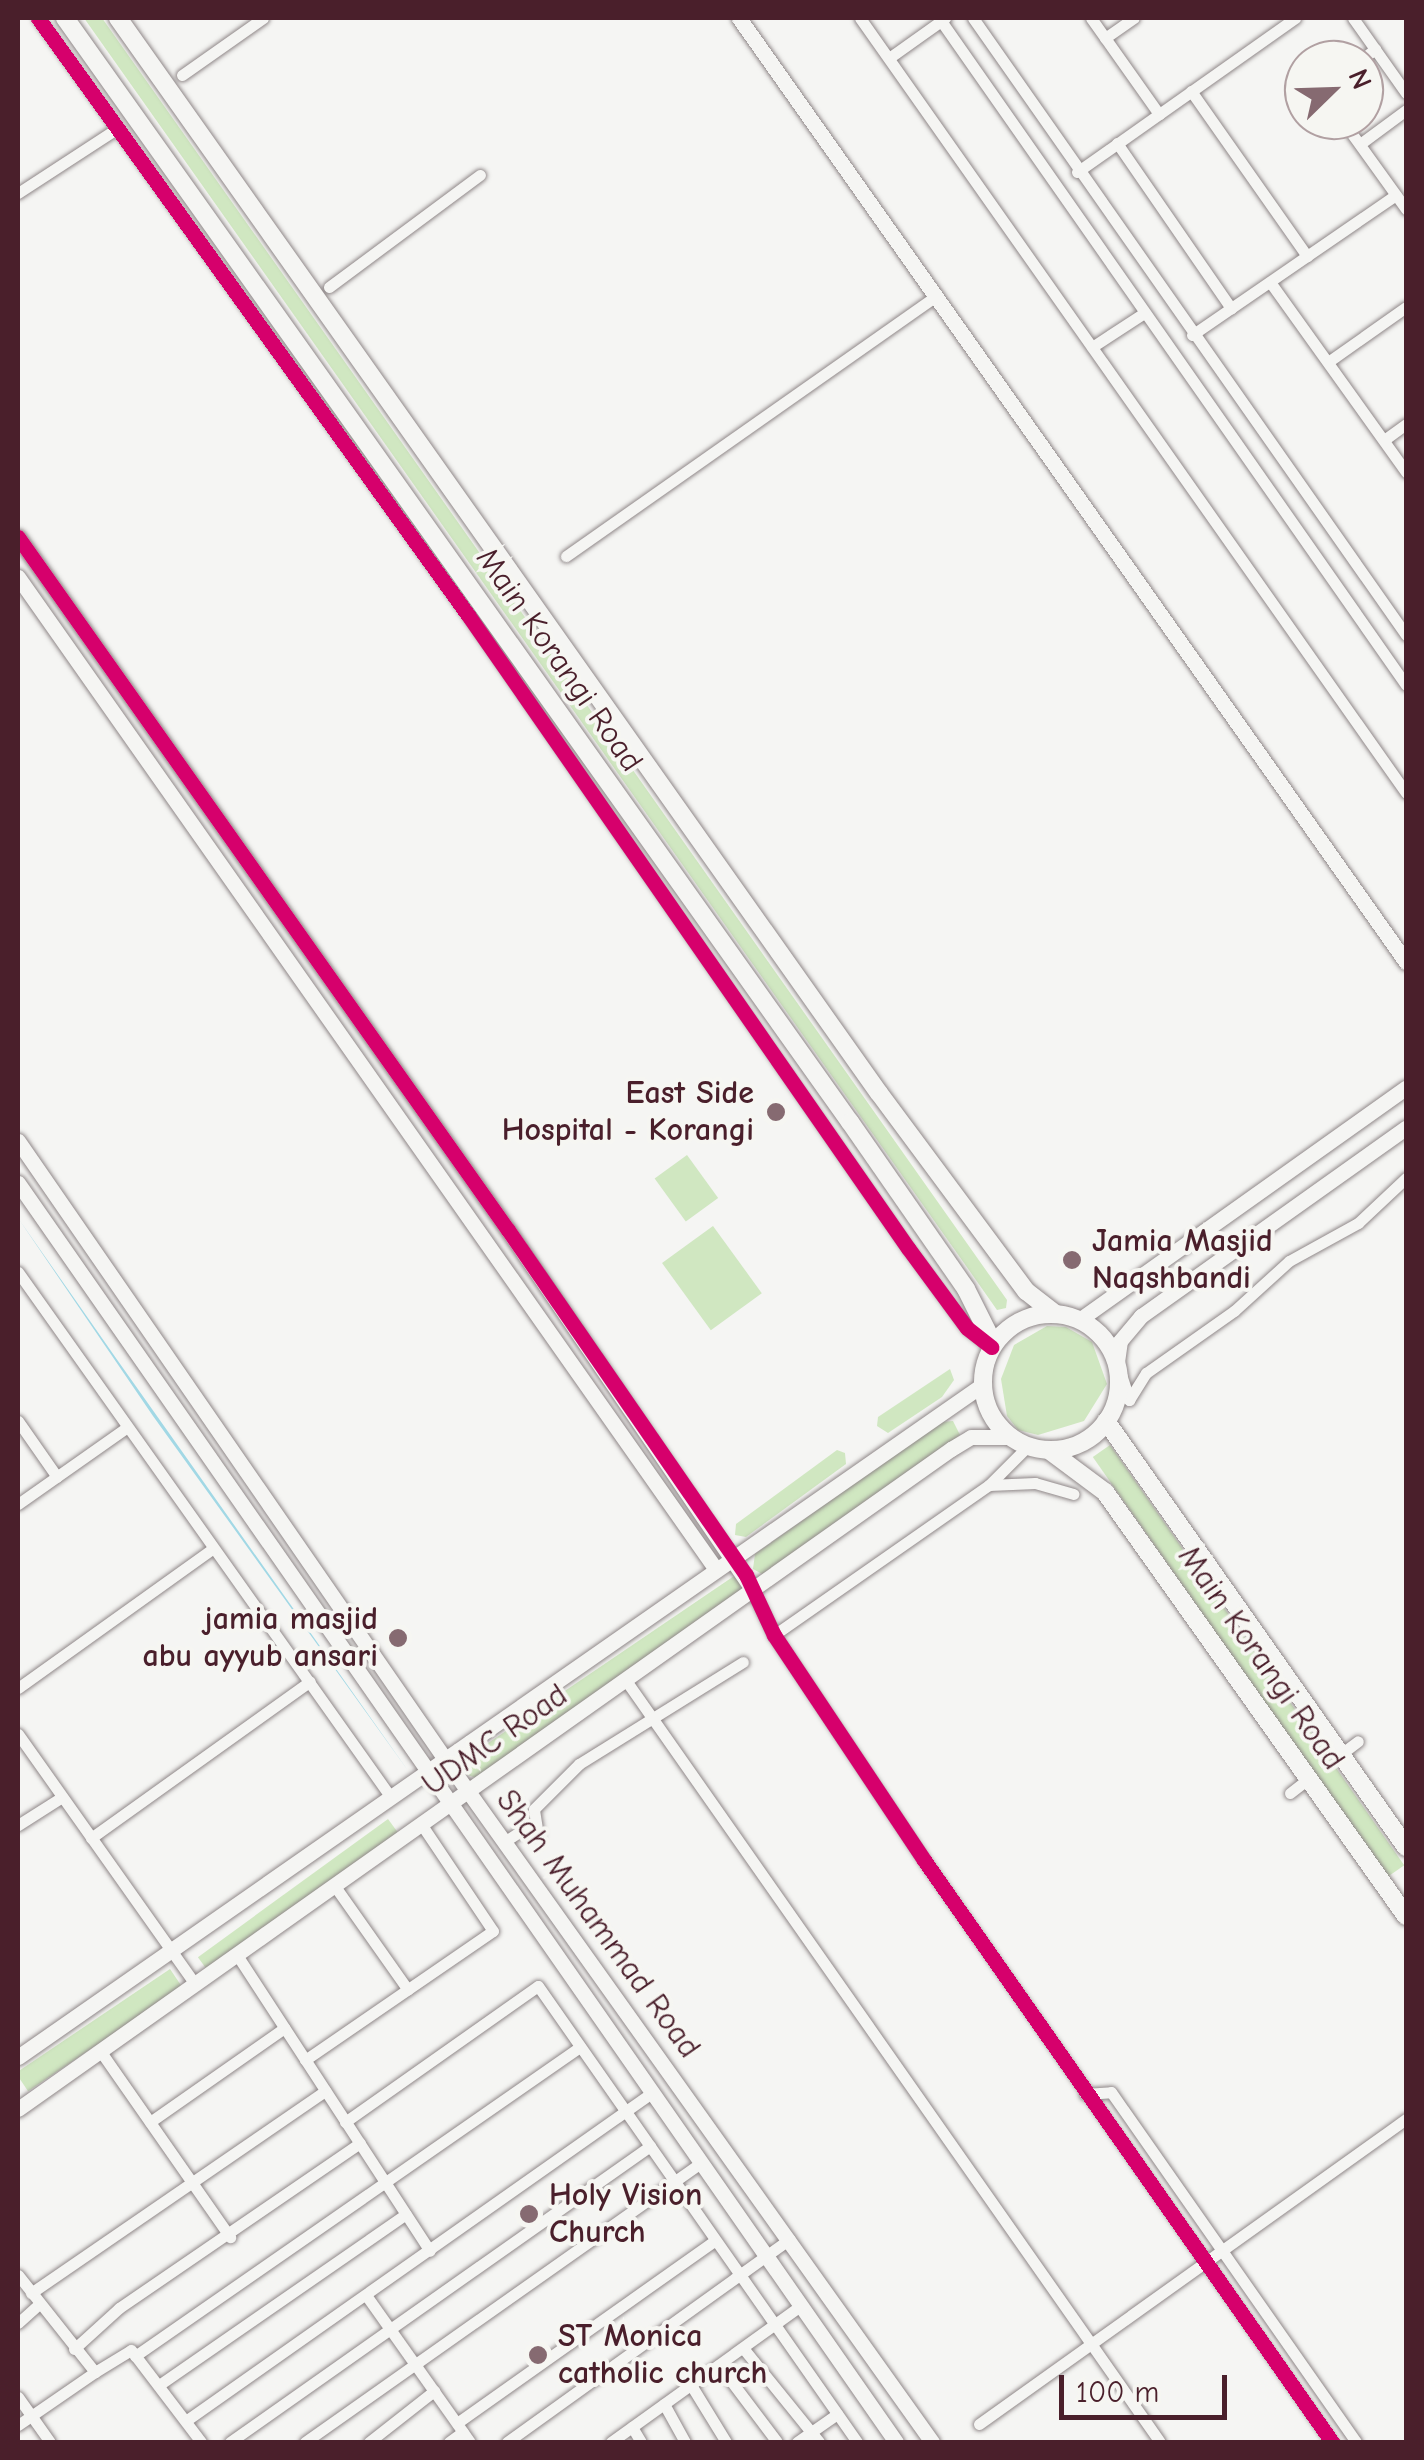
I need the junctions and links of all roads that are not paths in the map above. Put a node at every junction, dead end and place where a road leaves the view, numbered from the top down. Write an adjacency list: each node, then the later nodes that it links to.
1 (38, 18): 22 (street)
2 (66, 18): 62 (main road, Main Korangi Road)
3 (118, 18): 69 (main road, Main Korangi Road)
4 (263, 18): 17 (street)
5 (738, 18): 34 (street)
6 (860, 18): 15 (street)
7 (942, 18): 15 (street); 37 (street)
8 (974, 18): 26 (street)
9 (1091, 18): 13 (street)
10 (1134, 18): 13 (street)
11 (1295, 18): 18 (street)
12 (1353, 18): 14 (street)
13 (1105, 38): 21 (street)
14 (1369, 40)
15 (888, 58): 39 (street)
16 (1384, 61): 19 (street)
17 (182, 75)
18 (1191, 91): 21 (street); 31 (street)
19 (1406, 93)
20 (1406, 110): 25 (street)
21 (1158, 114): 24 (street)
22 (116, 129): 28 (street); 64 (street)
23 (1357, 140): 25 (street)
24 (1117, 143): 26 (street); 36 (street)
25 (1360, 144): 29 (street)
26 (1077, 172): 38 (street)
27 (480, 175): 33 (street)
28 (18, 193)
29 (1396, 195): 30 (street); 31 (street)
30 (1406, 209)
31 (1307, 256): 32 (street)
32 (1270, 282): 36 (street); 40 (street)
33 (329, 286)
34 (936, 296): 45 (street); 58 (street)
35 (1406, 307): 40 (street)
36 (1231, 308): 38 (street)
37 (1144, 313): 39 (street); 49 (street)
38 (1192, 335): 47 (street)
39 (1092, 348): 53 (street)
40 (1328, 362): 42 (street)
41 (1406, 424): 42 (street)
42 (1384, 440): 43 (street)
43 (1406, 472)
44 (18, 537): 51 (street)
45 (566, 556)
46 (18, 577): 52 (street)
47 (1406, 635)
48 (1406, 661): 49 (street)
49 (1395, 668): 50 (street)
50 (1406, 685)
51 (143, 716): 52 (street); 54 (street)
52 (125, 730): 55 (street)
53 (1406, 793)
54 (228, 834): 55 (street); 56 (street)
55 (208, 848): 57 (street)
56 (304, 943): 57 (street); 60 (street)
57 (284, 956): 61 (street)
58 (1406, 962)
59 (1406, 1088): 74 (street)
60 (422, 1109): 61 (street); 70 (street)
61 (402, 1122): 71 (street)
62 (850, 1122): 64 (street); 75 (main road, Main Korangi Road)
63 (1406, 1128): 76 (street)
64 (831, 1134): 75 (street)
65 (18, 1141): 99 (street, Shah Muhammad Road)
66 (1406, 1178): 76 (street)
67 (18, 1183): 101 (street, Shah Muhammad Road)
68 (981, 1200): 69 (street)
69 (964, 1211): 73 (main road, Main Korangi Road)
70 (508, 1230): 71 (street); 89 (street)
71 (490, 1243): 90 (street)
72 (18, 1272): 80 (street)
73 (1054, 1313): 74 (main road); 75 (main road)
74 (1079, 1320): 76 (main road)
75 (992, 1345): 77 (main road)
76 (1116, 1362): 79 (main road)
77 (982, 1385): 81 (main road); 89 (street, UDMC Road)
78 (18, 1421): 84 (street)
79 (1106, 1422): 83 (main road); 102 (main road, Main Korangi Road)
80 (126, 1428): 84 (street); 88 (street)
81 (1010, 1437): 82 (main road); 91 (street, UDMC Road)
82 (1028, 1446): 83 (main road); 85 (street)
83 (1050, 1451): 105 (main road, Main Korangi Road)
84 (57, 1477): 87 (street)
85 (990, 1485): 86 (street); 92 (street)
86 (1073, 1494)
87 (18, 1504)
88 (212, 1549): 94 (street); 96 (street)
89 (733, 1556): 90 (street, UDMC Road); 91 (street)
90 (715, 1568): 103 (street, UDMC Road)
91 (753, 1591): 92 (street); 95 (street, UDMC Road)
92 (774, 1634): 130 (street)
93 (742, 1662): 97 (street)
94 (310, 1681): 108 (street); 114 (street)
95 (628, 1682): 97 (street); 106 (street, UDMC Road)
96 (18, 1688)
97 (654, 1720): 113 (street); 159 (street)
98 (18, 1734): 109 (street)
99 (432, 1738): 101 (street); 103 (street, Shah Muhammad Road)
100 (1358, 1741): 102 (street)
101 (414, 1754): 104 (street, Shah Muhammad Road)
102 (1340, 1754): 116 (main road, Main Korangi Road)
103 (445, 1759): 104 (street, UDMC Road); 106 (street, Shah Muhammad Road)
104 (426, 1772): 108 (street, UDMC Road); 110 (street, Shah Muhammad Road)
105 (1309, 1778): 107 (street); 118 (main road, Main Korangi Road)
106 (468, 1790): 110 (street, UDMC Road); 113 (street, Shah Muhammad Road)
107 (1290, 1792)
108 (390, 1796): 119 (street, UDMC Road)
109 (62, 1797): 112 (street); 114 (street)
110 (449, 1804): 111 (street, UDMC Road); 115 (street, Shah Muhammad Road)
111 (422, 1824): 117 (street, UDMC Road); 122 (street)
112 (18, 1825)
113 (503, 1835): 115 (street); 144 (street, Shah Muhammad Road)
114 (91, 1838): 119 (street)
115 (478, 1846): 129 (street, Shah Muhammad Road)
116 (1406, 1848)
117 (334, 1885): 120 (street, UDMC Road); 122 (street)
118 (1406, 1916)
119 (173, 1952): 121 (street); 126 (street, UDMC Road)
120 (237, 1955): 121 (street, UDMC Road); 123 (street)
121 (196, 1984): 125 (street, UDMC Road)
122 (408, 1990): 127 (street)
123 (284, 2028): 127 (street); 134 (street)
124 (580, 2047): 132 (street); 135 (street); 140 (street)
125 (101, 2052): 131 (street, UDMC Road); 134 (street)
126 (18, 2057)
127 (306, 2060): 128 (street)
128 (326, 2090): 135 (street); 141 (street)
129 (650, 2094): 132 (street); 138 (street, Shah Muhammad Road)
130 (1086, 2094): 146 (street); 149 (street)
131 (18, 2109)
132 (625, 2111): 137 (street); 147 (street)
133 (1406, 2119): 146 (street)
134 (150, 2122): 141 (street)
135 (346, 2122): 136 (street)
136 (360, 2143): 140 (street); 143 (street)
137 (650, 2146): 139 (street); 158 (street)
138 (699, 2164): 139 (street); 148 (street, Shah Muhammad Road)
139 (675, 2182): 145 (street); 165 (street)
140 (386, 2183): 142 (street); 163 (street)
141 (194, 2186): 143 (street); 152 (street)
142 (406, 2214): 147 (street); 168 (street)
143 (230, 2237): 162 (street)
144 (790, 2239): 148 (street); 161 (street, Shah Muhammad Road)
145 (716, 2240): 151 (street); 179 (street)
146 (1220, 2248): 149 (street); 199 (street)
147 (430, 2251): 153 (street)
148 (766, 2257): 151 (street); 155 (street, Shah Muhammad Road)
149 (1202, 2260): 159 (street); 198 (street)
150 (18, 2275): 152 (street)
151 (740, 2276): 157 (street); 187 (street)
152 (31, 2293): 154 (street)
153 (368, 2298): 158 (street); 175 (street)
154 (40, 2304): 156 (street); 162 (street)
155 (800, 2306): 157 (street); 166 (street, Shah Muhammad Road)
156 (18, 2322)
157 (774, 2324): 160 (street); 173 (street)
158 (391, 2331): 165 (street); 183 (street)
159 (1089, 2341): 176 (street); 197 (street)
160 (743, 2348): 164 (street); 180 (street)
161 (867, 2348): 166 (street); 196 (street, Shah Muhammad Road)
162 (74, 2349): 167 (street)
163 (135, 2356): 167 (street); 168 (street)
164 (719, 2365): 169 (street); 192 (street)
165 (416, 2366): 170 (street); 184 (street)
166 (842, 2366): 195 (street, Shah Muhammad Road)
167 (95, 2372): 174 (street)
168 (159, 2385): 175 (street)
169 (691, 2385): 172 (street); 191 (street)
170 (434, 2391): 179 (street); 185 (street)
171 (18, 2397): 174 (street)
172 (664, 2404): 178 (street); 190 (street)
173 (837, 2414): 180 (street); 194 (street)
174 (31, 2415): 177 (street); 181 (street)
175 (187, 2420): 182 (street)
176 (978, 2424)
177 (18, 2425)
178 (632, 2427): 188 (street); 189 (street)
179 (463, 2433): 186 (street)
180 (816, 2437): 193 (street)
181 (50, 2442)
182 (201, 2442)
183 (230, 2442)
184 (305, 2442)
185 (369, 2442)
186 (449, 2442)
187 (507, 2442)
188 (611, 2442)
189 (641, 2442)
190 (685, 2442)
191 (726, 2442)
192 (777, 2442)
193 (796, 2442)
194 (857, 2442)
195 (896, 2442)
196 (932, 2442)
197 (1160, 2442)
198 (1332, 2442)
199 (1356, 2442)

